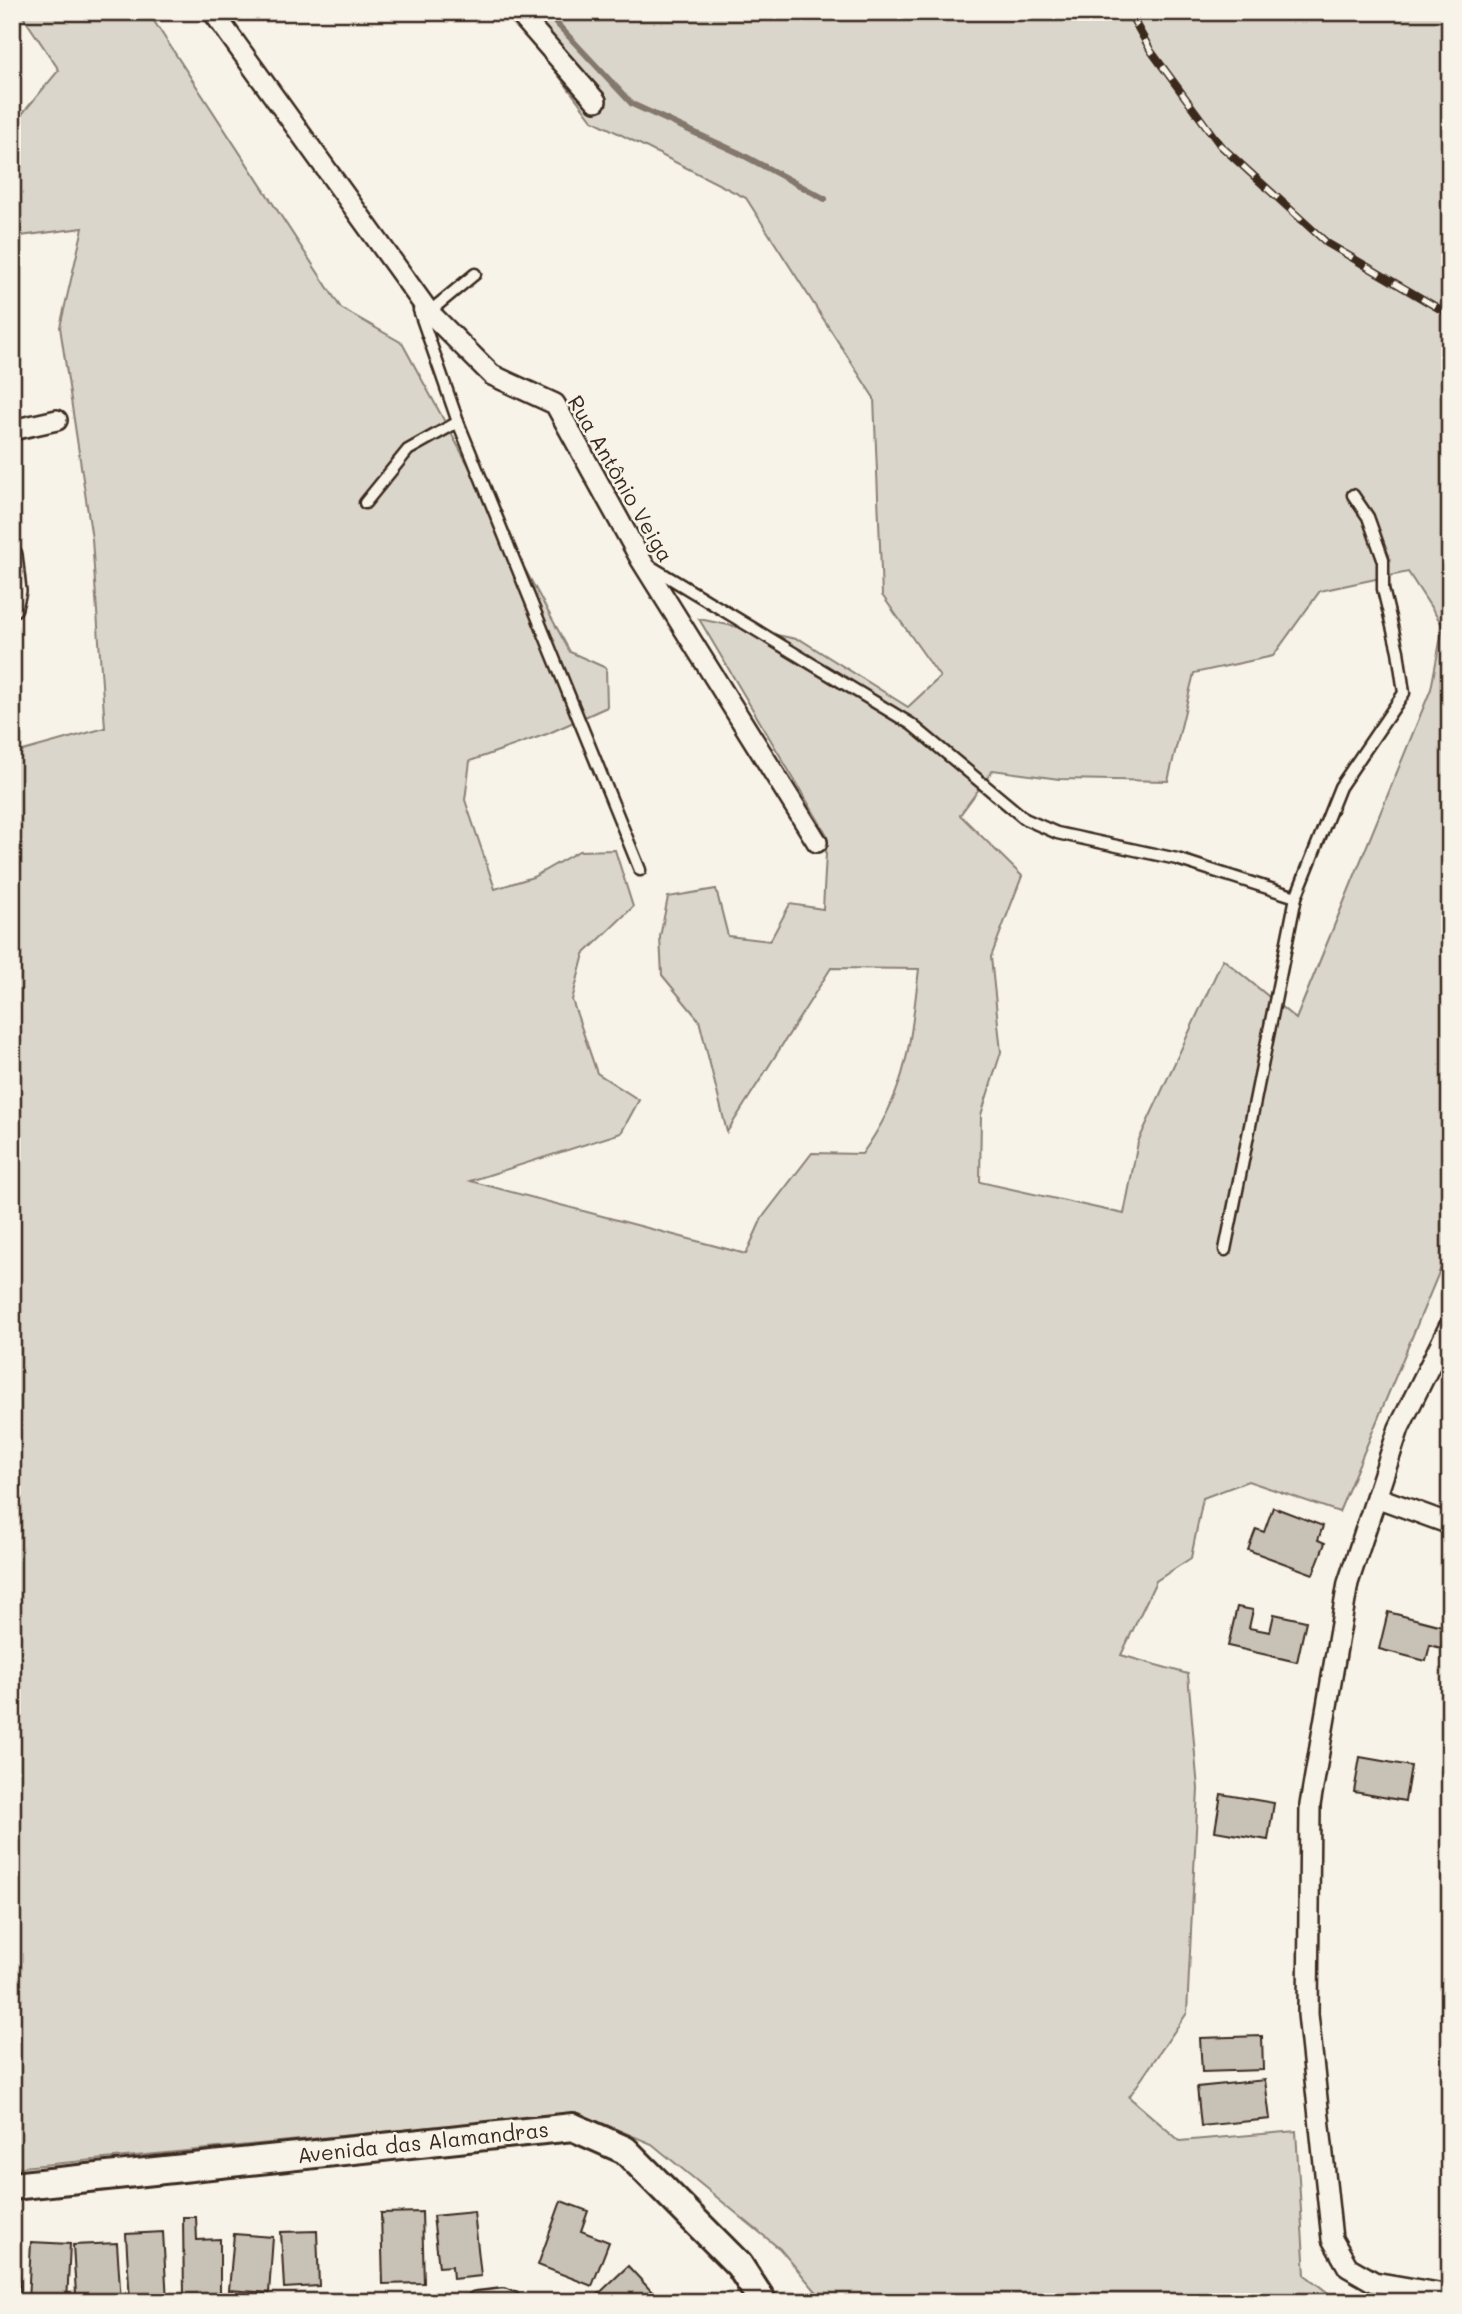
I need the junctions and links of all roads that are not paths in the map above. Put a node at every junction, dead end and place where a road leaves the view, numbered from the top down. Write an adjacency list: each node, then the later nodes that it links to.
1 (213, 12): 5 (street, Rua Antônio Veiga)
2 (518, 12): 3 (street)
3 (596, 101)
4 (475, 274): 6 (lane)
5 (412, 289): 6 (street, Rua Antônio Veiga); 8 (lane)
6 (429, 312): 13 (street, Rua Antônio Veiga)
7 (57, 420): 9 (street)
8 (458, 422): 11 (lane); 16 (lane)
9 (12, 430)
10 (1353, 495): 17 (lane)
11 (365, 503)
12 (12, 555): 14 (street)
13 (640, 560): 15 (street, Rua Antônio Veiga); 17 (lane)
14 (12, 607)
15 (817, 842)
16 (640, 870)
17 (1296, 897): 18 (lane)
18 (1225, 1251)
19 (1450, 1325): 20 (street)
20 (1376, 1497): 21 (street); 23 (street)
21 (1450, 1524)
22 (12, 2186): 26 (street, Avenida das Alamandras)
23 (1450, 2295)
24 (476, 2302): 25 (street)
25 (511, 2302)
26 (763, 2302)

